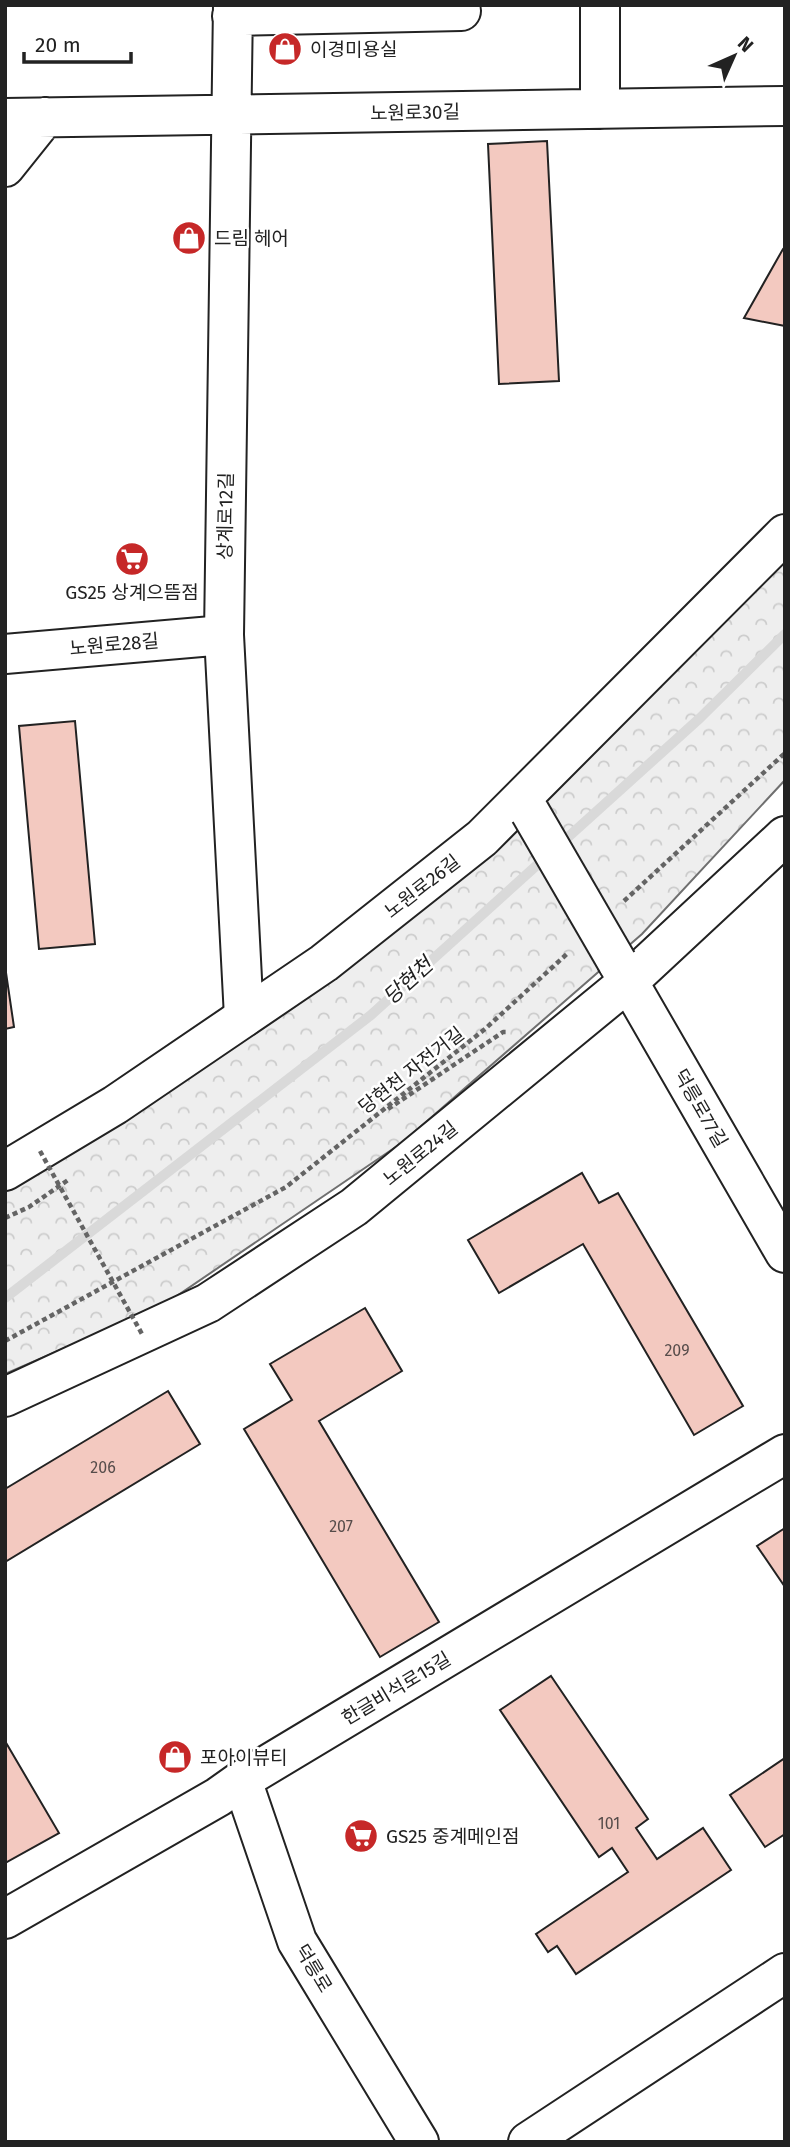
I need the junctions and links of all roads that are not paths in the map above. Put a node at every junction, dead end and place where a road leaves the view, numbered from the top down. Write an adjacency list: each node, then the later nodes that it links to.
1 (600, 5): 5 (street)
2 (232, 10): 3 (street, 상계로12길); 6 (street, 상계로12길)
3 (461, 10)
4 (785, 106): 5 (street, 노원로30길)
5 (600, 109): 6 (street, 노원로30길)
6 (231, 115): 7 (street, 노원로30길); 11 (street, 상계로12길)
7 (45, 117): 8 (street, 노원로30길); 9 (street)
8 (5, 118)
9 (5, 167)
10 (785, 534): 13 (street, 노원로26길)
11 (224, 635): 12 (street, 노원로28길); 16 (street, 상계로12길)
12 (5, 654)
13 (526, 805): 15 (street, 덕릉로77길, bridge); 16 (street, 노원로26길)
14 (785, 836): 15 (street, 노원로24길)
15 (623, 972): 18 (street, 덕릉로77길); 19 (street, 노원로24길)
16 (244, 1017): 17 (street, 노원로26길)
17 (5, 1171)
18 (785, 1253)
19 (5, 1397)
20 (785, 1454): 21 (street, 한글비석로15길)
21 (242, 1780): 22 (street, 한글비석로15길); 24 (street, 덕릉로)
22 (5, 1919)
23 (785, 1973): 25 (street)
24 (419, 2142)
25 (528, 2142)

